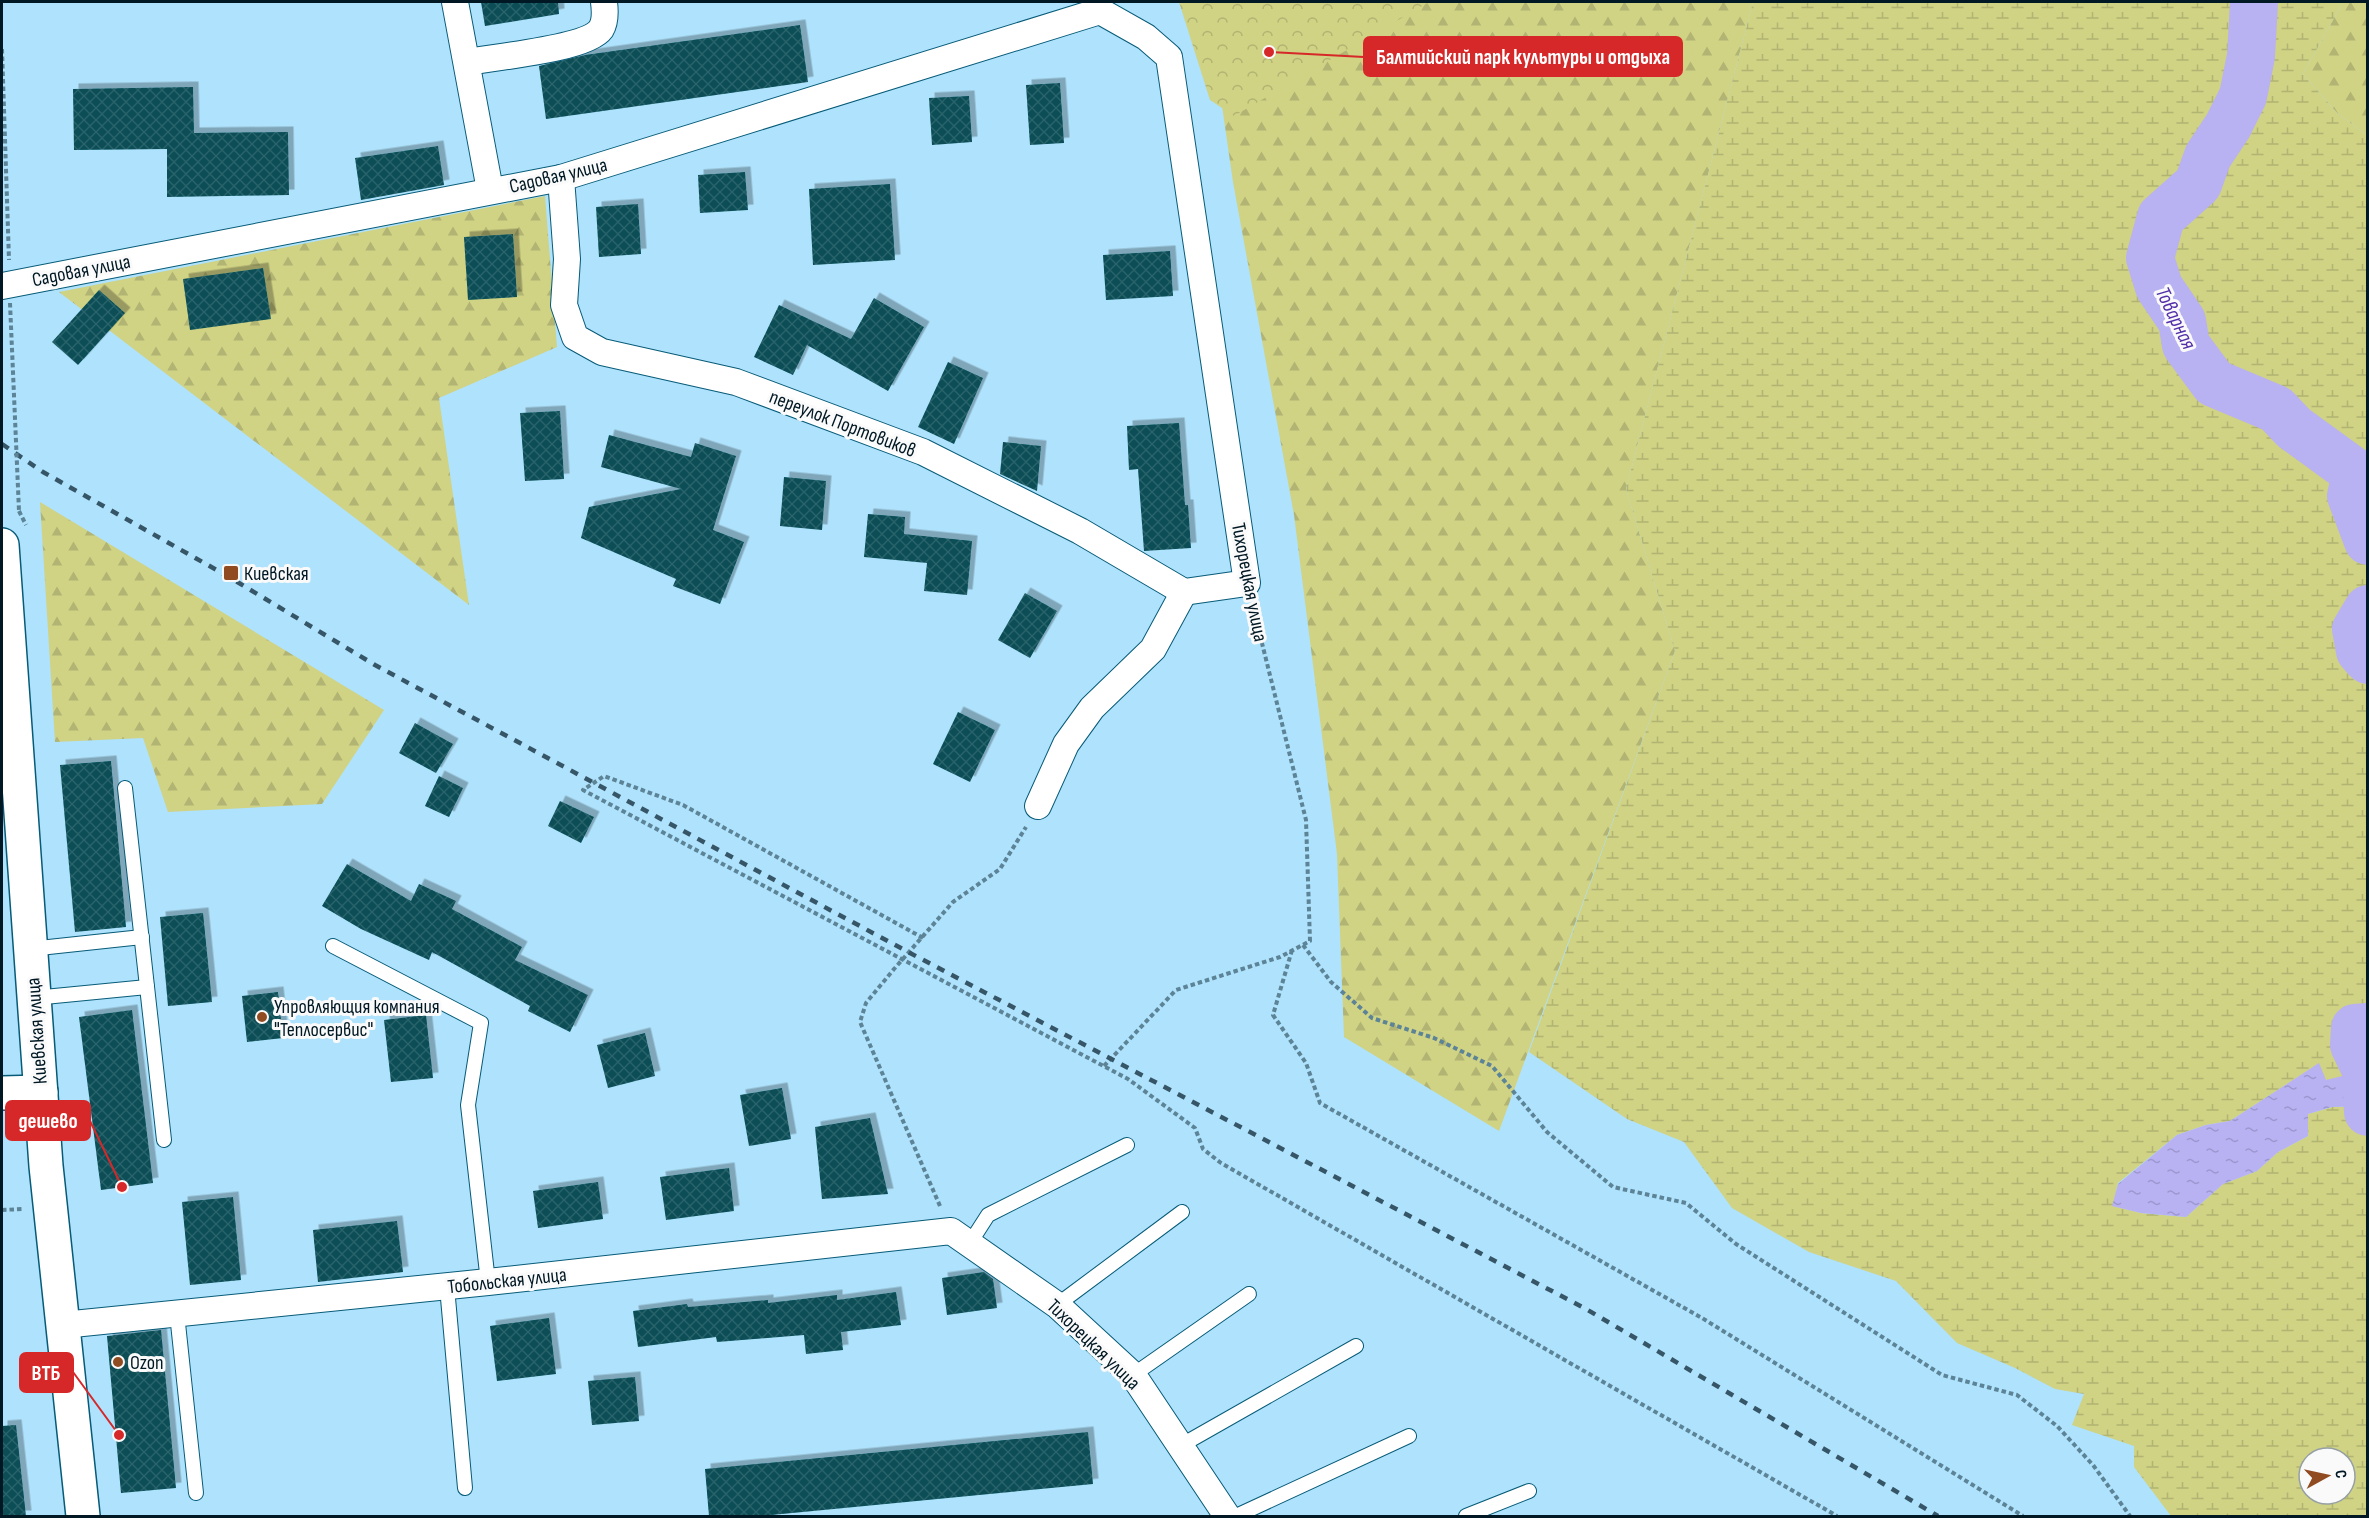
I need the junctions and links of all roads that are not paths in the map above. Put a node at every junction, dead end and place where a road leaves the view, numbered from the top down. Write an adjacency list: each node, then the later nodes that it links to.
1 (455, 2): 4 (street)
2 (604, 2): 4 (street)
3 (1100, 6): 5 (street, Садовая улица); 9 (street, Тихорецкая улица)
4 (467, 62): 6 (street)
5 (561, 178): 6 (street, Садовая улица); 9 (street, переулок Портовиков)
6 (490, 190): 7 (street, Садовая улица)
7 (7, 291)
8 (2, 545): 14 (main road, Киевская улица)
9 (1184, 592): 11 (street)
10 (125, 788): 12 (lane)
11 (1038, 806)
12 (142, 937): 14 (lane); 15 (lane)
13 (333, 946): 23 (lane)
14 (30, 949): 16 (main road, Киевская улица)
15 (147, 987): 16 (lane); 19 (lane)
16 (34, 998): 17 (main road, Киевская улица)
17 (41, 1092): 18 (main road); 28 (main road, Киевская улица)
18 (2, 1093)
19 (164, 1140)
20 (1127, 1145): 22 (lane)
21 (1182, 1212): 26 (lane)
22 (960, 1237): 23 (street, Тобольская улица); 26 (street, Тихорецкая улица)
23 (488, 1282): 24 (street, Тобольская улица)
24 (447, 1287): 27 (street, Тобольская улица); 33 (lane)
25 (1249, 1294): 30 (lane)
26 (1057, 1305): 30 (street, Тихорецкая улица)
27 (177, 1314): 28 (street, Тобольская улица); 35 (lane)
28 (63, 1325): 36 (main road, Киевская улица)
29 (1356, 1346): 32 (lane)
30 (1132, 1375): 32 (street, Тихорецкая улица)
31 (1409, 1436): 38 (lane)
32 (1180, 1446): 37 (street, Тихорецкая улица)
33 (465, 1488)
34 (1529, 1491): 39 (lane)
35 (196, 1492)
36 (83, 1516)
37 (1227, 1516)
38 (1236, 1516)
39 (1466, 1516)

